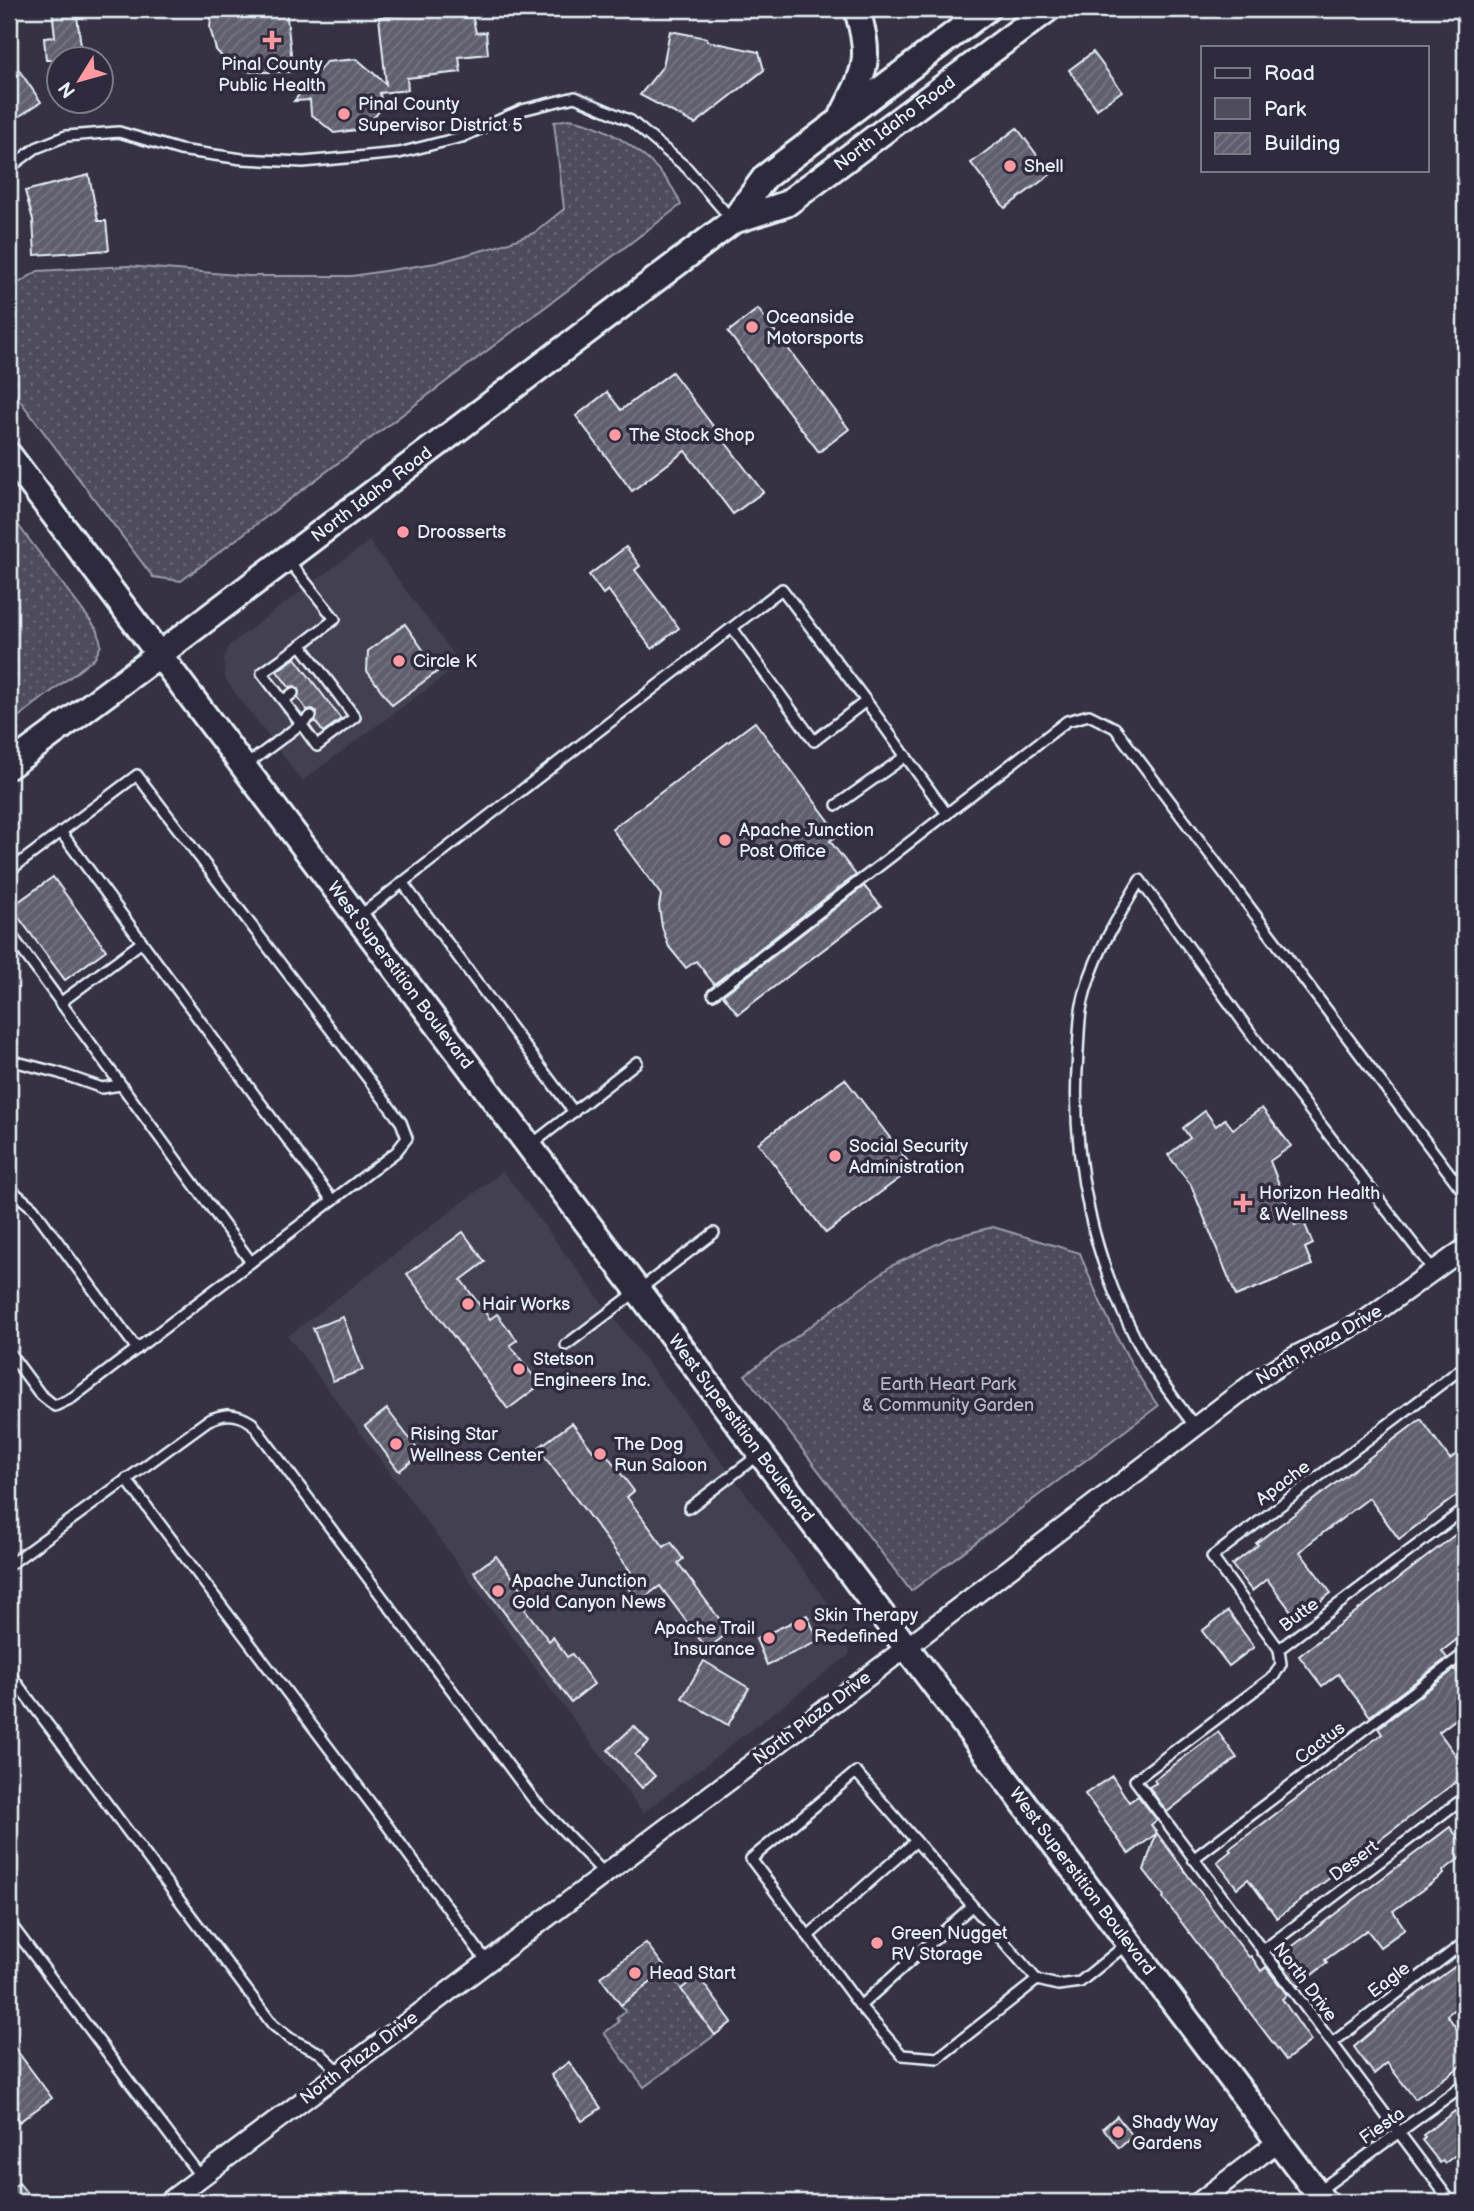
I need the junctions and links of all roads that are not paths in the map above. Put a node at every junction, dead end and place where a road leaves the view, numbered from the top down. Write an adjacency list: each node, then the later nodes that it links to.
1 (857, 9): 4 (main road)
2 (987, 9): 4 (main road, North Idaho Road)
3 (1048, 9): 6 (main road, North Idaho Road)
4 (838, 122): 6 (main road, North Idaho Road)
5 (9, 168): 6 (lane)
6 (733, 221): 8 (main road, North Idaho Road)
7 (9, 455): 11 (main road, West Superstition Boulevard)
8 (287, 558): 10 (lane); 11 (main road, North Idaho Road)
9 (732, 628): 17 (lane); 17 (lane); 29 (lane)
10 (301, 645): 12 (lane); 16 (lane)
11 (160, 654): 22 (main road, North Idaho Road); 23 (main road, West Superstition Boulevard)
12 (321, 672): 13 (lane); 15 (lane)
13 (311, 679)
14 (293, 693): 16 (lane)
15 (338, 695): 18 (lane); 20 (lane)
16 (284, 700): 20 (lane)
17 (866, 701): 21 (lane)
18 (329, 702)
19 (311, 716): 20 (lane)
20 (301, 724): 23 (lane)
21 (906, 757): 24 (lane); 25 (lane)
22 (9, 766)
23 (244, 767): 30 (main road, West Superstition Boulevard)
24 (837, 805)
25 (947, 814): 33 (lane); 41 (lane)
26 (61, 832): 28 (lane); 32 (lane); 42 (lane)
27 (9, 858): 28 (lane)
28 (12, 869)
29 (402, 882): 30 (lane); 38 (lane)
30 (358, 917): 39 (main road, West Superstition Boulevard)
31 (9, 932): 34 (lane)
32 (142, 942): 34 (lane); 42 (lane)
33 (713, 994)
34 (60, 1003): 37 (lane)
35 (9, 1060): 37 (lane)
36 (638, 1062): 38 (lane)
37 (120, 1085): 45 (lane)
38 (574, 1112): 39 (lane)
39 (529, 1146): 47 (main road, West Superstition Boulevard)
40 (9, 1188): 49 (lane)
41 (1465, 1194)
42 (332, 1200): 45 (lane)
43 (714, 1233): 47 (lane)
44 (1465, 1248): 46 (street, North Plaza Drive)
45 (251, 1262): 49 (lane)
46 (1434, 1270): 52 (street, North Plaza Drive); 52 (lane)
47 (639, 1290): 48 (lane); 53 (main road, West Superstition Boulevard)
48 (566, 1345)
49 (137, 1349): 50 (lane)
50 (9, 1352)
51 (1465, 1366): 59 (lane, Apache)
52 (1195, 1427): 58 (street, North Plaza Drive)
53 (761, 1453): 55 (lane); 58 (main road, West Superstition Boulevard)
54 (126, 1479): 57 (lane); 66 (lane); 73 (lane)
55 (688, 1508)
56 (1465, 1509): 59 (lane, Butte)
57 (9, 1565)
58 (907, 1646): 66 (street, North Plaza Drive); 70 (main road, West Superstition Boulevard)
59 (1279, 1649): 62 (lane, Butte)
60 (1465, 1653): 65 (lane, Cactus)
61 (9, 1673): 77 (lane)
62 (1135, 1780): 65 (lane, North Drive)
63 (1465, 1797): 72 (lane, Desert)
64 (916, 1841): 67 (lane); 69 (lane); 69 (lane)
65 (1193, 1859): 72 (lane, North Drive)
66 (604, 1873): 73 (street, North Plaza Drive)
67 (972, 1906): 74 (lane); 75 (lane)
68 (9, 1922): 81 (lane)
69 (808, 1936): 75 (lane)
70 (1129, 1941): 74 (lane); 80 (main road, West Superstition Boulevard)
71 (1465, 1942): 76 (lane, Eagle)
72 (1262, 1951): 76 (lane, North Drive)
73 (486, 1962): 77 (street, North Plaza Drive)
74 (1037, 1980): 75 (lane)
75 (860, 2006)
76 (1332, 2043): 79 (lane, North Drive)
77 (340, 2072): 81 (street, North Plaza Drive)
78 (1465, 2084): 79 (lane, Fiesta)
79 (1399, 2133): 82 (lane, Fiesta); 85 (lane, North Drive)
80 (1279, 2141): 82 (main road, West Superstition Boulevard); 84 (street)
81 (201, 2177): 83 (street, North Plaza Drive)
82 (1320, 2197)
83 (168, 2202)
84 (1199, 2202)
85 (1451, 2202)

